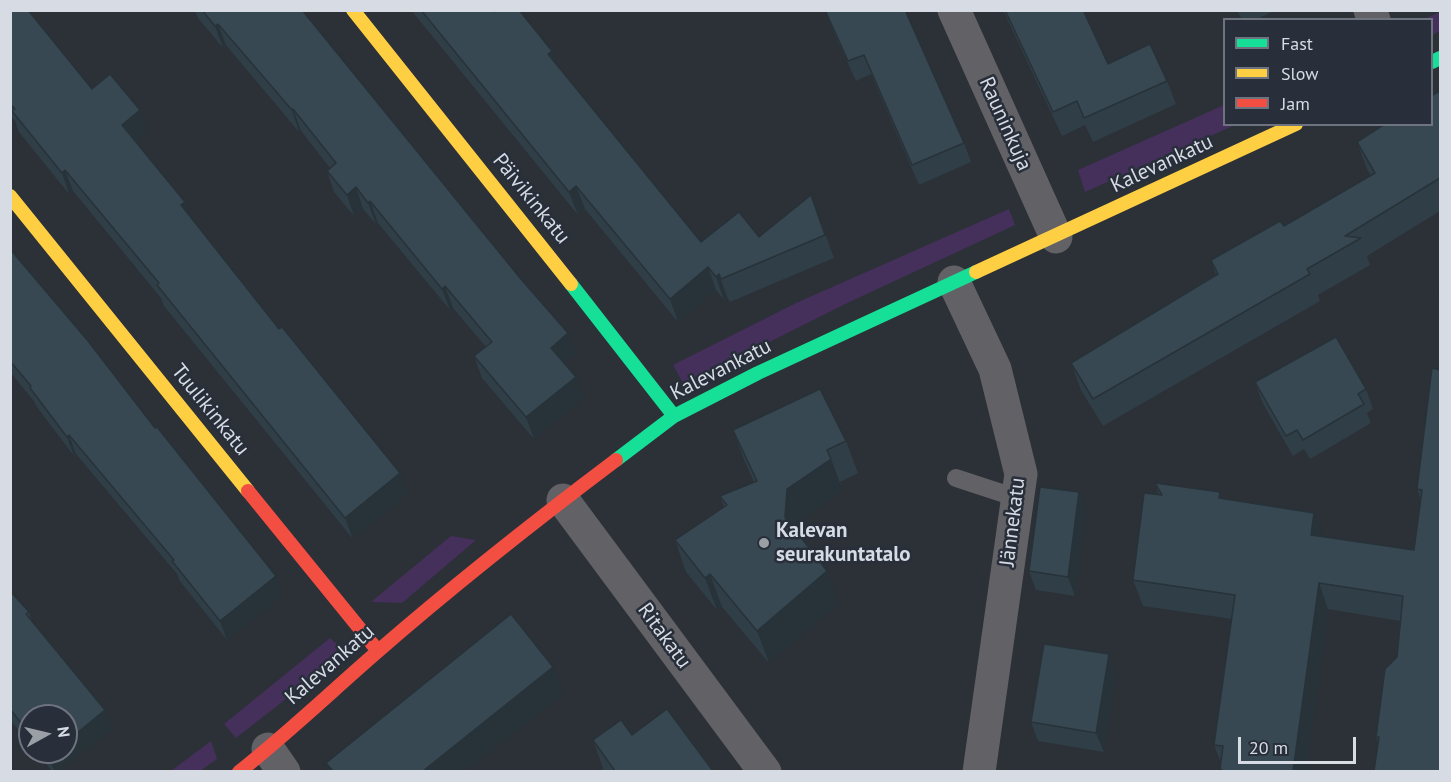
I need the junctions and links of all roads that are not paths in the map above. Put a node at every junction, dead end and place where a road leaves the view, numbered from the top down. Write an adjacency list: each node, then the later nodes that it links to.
1 (353, 10): 7 (street, Päivikinkatu)
2 (954, 10): 5 (street, Rauninkuja)
3 (1292, 126): 5 (street, Kalevankatu)
4 (10, 196): 11 (street, Tuulikinkatu)
5 (1056, 237): 6 (street, Kalevankatu)
6 (954, 282): 7 (street, Kalevankatu); 9 (street, Jännekatu)
7 (674, 416): 10 (street, Kalevankatu)
8 (956, 478): 9 (lane)
9 (1017, 498): 15 (street, Jännekatu)
10 (563, 500): 11 (street, Kalevankatu); 14 (street, Ritakatu)
11 (378, 651): 12 (street, Kalevankatu)
12 (276, 760): 13 (street, Kalevankatu)
13 (239, 771)
14 (765, 771)
15 (979, 771)

